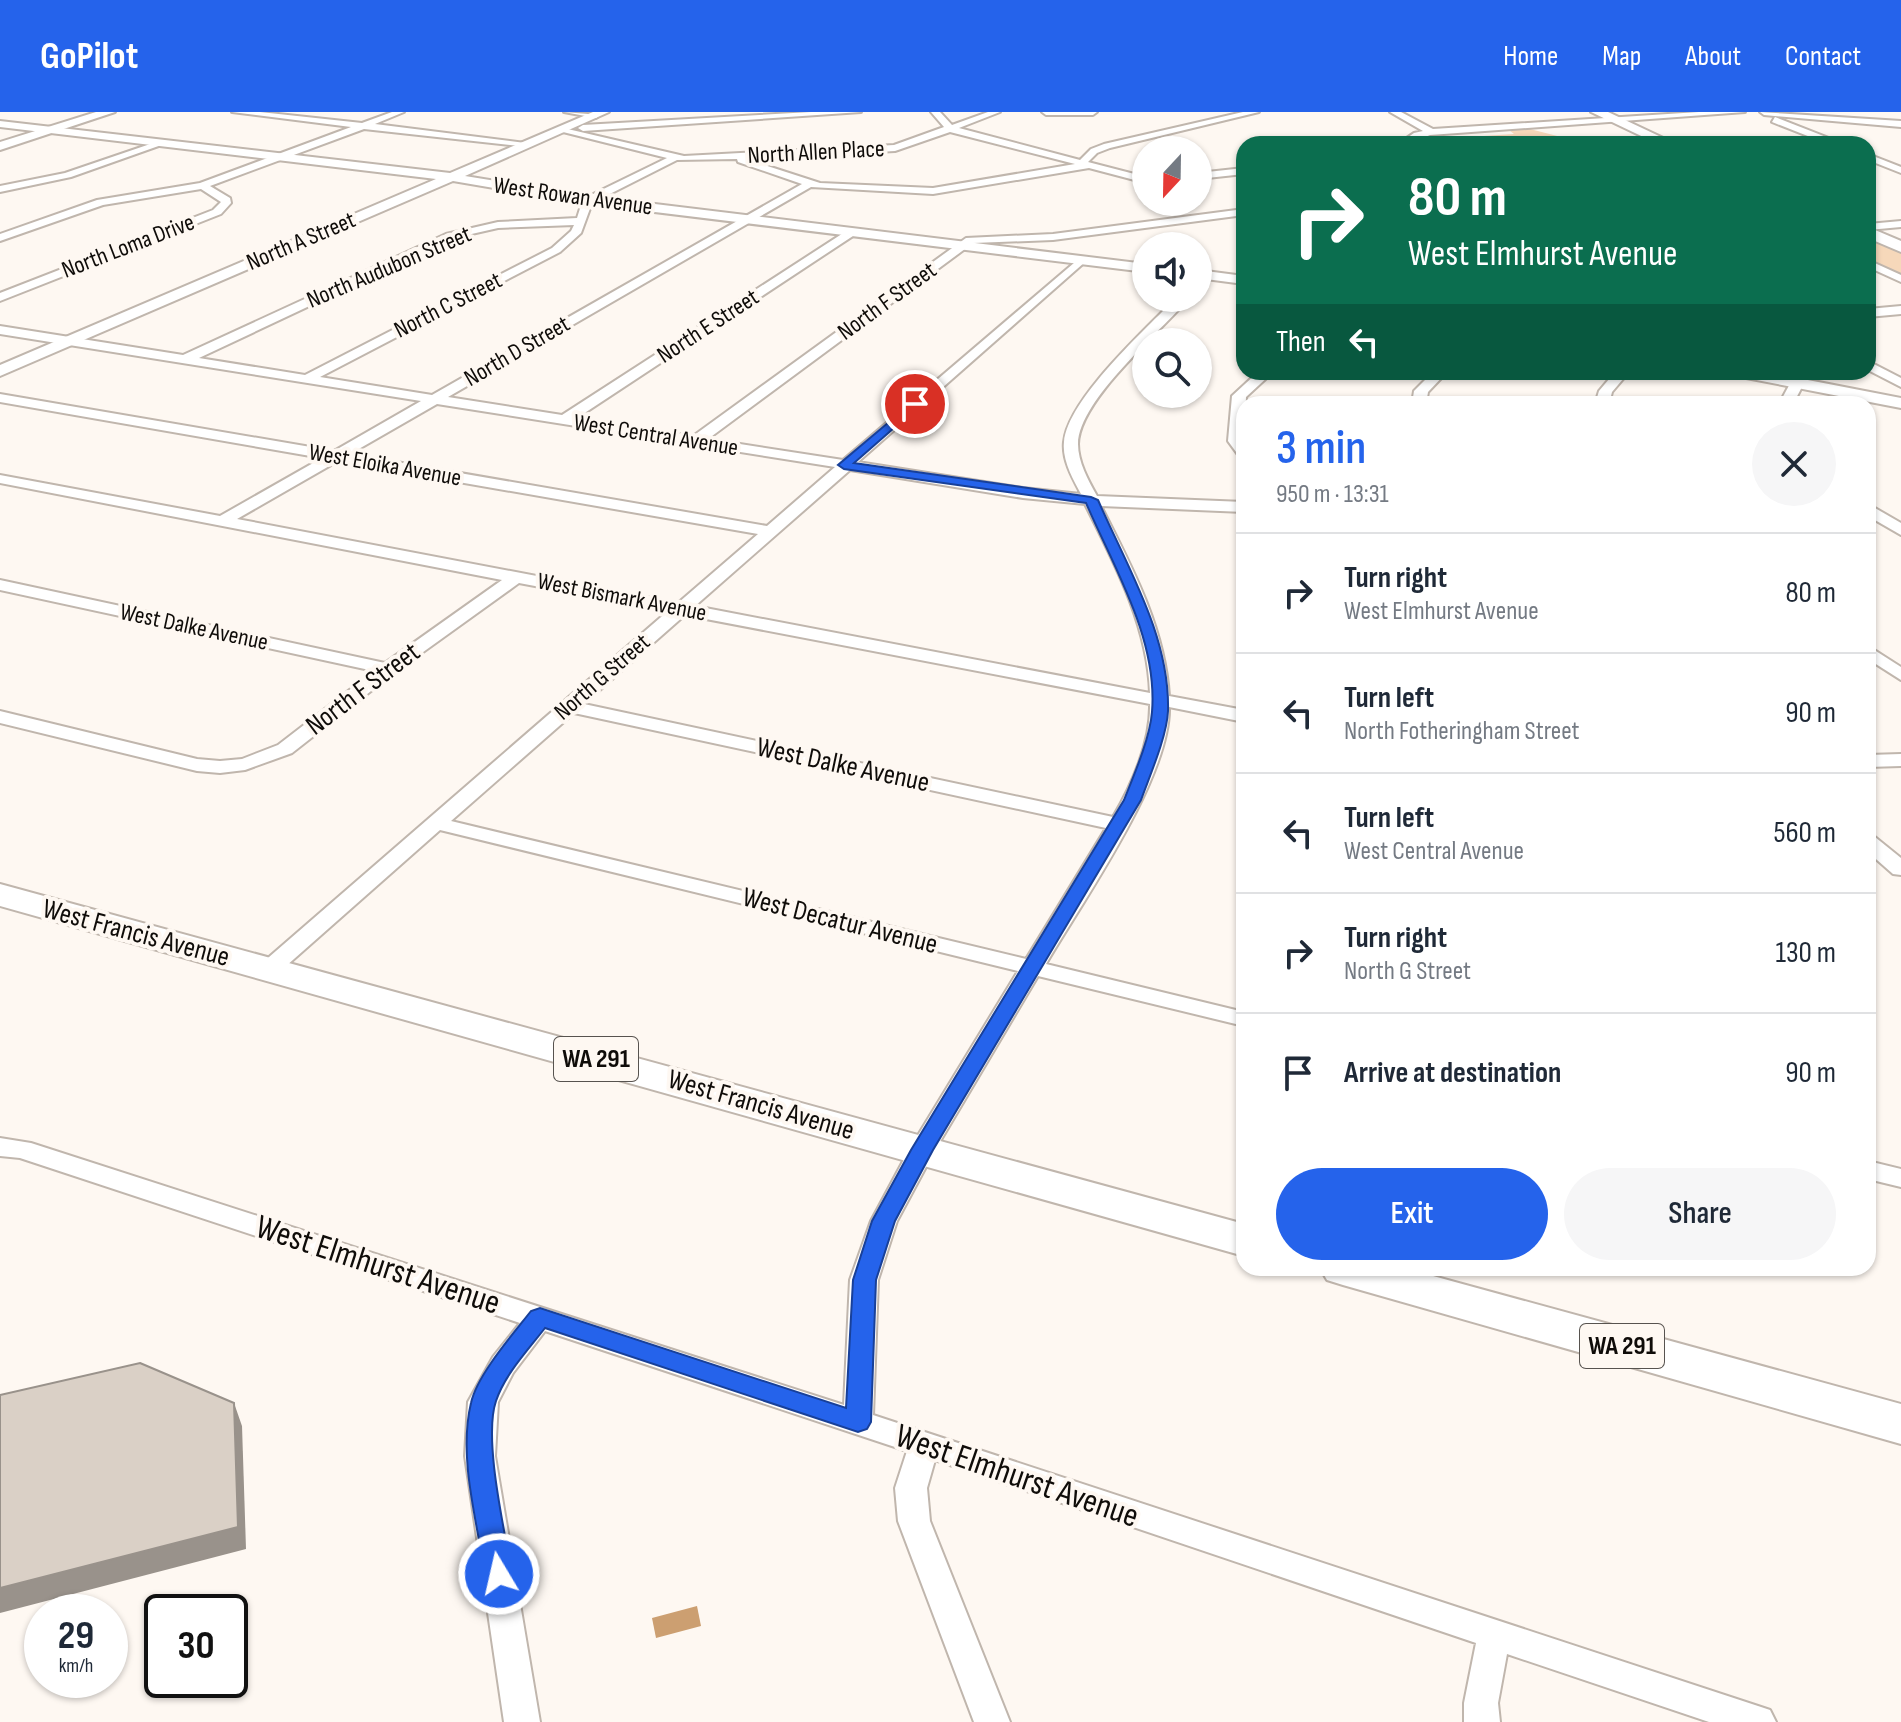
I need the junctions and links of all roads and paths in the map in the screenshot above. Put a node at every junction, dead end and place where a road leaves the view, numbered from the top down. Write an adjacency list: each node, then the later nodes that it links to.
1 (109, 112): 27 (main road)
2 (236, 112): 24 (street)
3 (400, 112): 24 (street)
4 (568, 112): 18 (street)
5 (857, 112): 25 (street)
6 (935, 112): 26 (street)
7 (996, 112): 26 (street, North Allen Place)
8 (1046, 112): 9 (street)
9 (1093, 112)
10 (1192, 112): 19 (street)
11 (1255, 112): 19 (street)
12 (1394, 112): 28 (street)
13 (1543, 112): 22 (street)
14 (1597, 112): 20 (main road)
15 (1741, 112): 20 (street)
16 (1756, 112): 32 (street)
17 (1764, 112): 23 (street)
18 (599, 113): 25 (street, North A Street)
19 (1236, 117): 42 (street)
20 (1616, 120): 22 (street); 31 (main road)
21 (0, 124): 27 (street, West Rowan Avenue)
22 (1567, 124): 28 (street)
23 (1901, 124)
24 (362, 126): 34 (street); 36 (street)
25 (562, 129): 34 (street, North A Street); 38 (street)
26 (951, 129): 37 (street, North Allen Place); 42 (street)
27 (51, 130): 33 (street, West Rowan Avenue); 35 (main road)
28 (1431, 132): 29 (street); 30 (street)
29 (1415, 136)
30 (1438, 136)
31 (1651, 136)
32 (1816, 136)
33 (162, 143): 36 (street, West Rowan Avenue); 50 (street)
34 (528, 144): 47 (street, North A Street)
35 (0, 146)
36 (278, 157): 47 (street, West Rowan Avenue); 49 (street)
37 (732, 157): 38 (street, North Allen Place); 48 (street)
38 (675, 158): 51 (street)
39 (1876, 159): 41 (street)
40 (1876, 161): 43 (street)
41 (1901, 161)
42 (1085, 164): 46 (street); 48 (street)
43 (1901, 170)
44 (1236, 172): 45 (street)
45 (1212, 174)
46 (1132, 176)
47 (450, 177): 51 (street, West Rowan Avenue); 75 (street, North A Street)
48 (810, 183): 53 (street, North D Street)
49 (202, 186): 59 (street); 69 (street, North Loma Drive)
50 (0, 189)
51 (589, 200): 53 (street, West Rowan Avenue); 54 (street)
52 (1236, 212): 60 (street)
53 (747, 219): 57 (street, West Rowan Avenue); 91 (street, North D Street)
54 (581, 221): 76 (street, North Audubon Street); 79 (street, North C Street)
55 (1901, 224): 56 (street)
56 (1876, 229)
57 (852, 232): 60 (street, West Rowan Avenue); 93 (street, North E Street)
58 (1876, 234): 61 (main road)
59 (0, 238)
60 (962, 246): 62 (street, West Rowan Avenue); 94 (street, North F Street)
61 (1901, 247)
62 (1081, 260): 63 (street, West Rowan Avenue); 96 (street, North G Street)
63 (1132, 266)
64 (1876, 267): 67 (street)
65 (1212, 278): 66 (street)
66 (1236, 279)
67 (1901, 279)
68 (0, 281): 69 (street)
69 (28, 285): 70 (street, North Loma Drive)
70 (0, 297)
71 (1901, 310): 73 (street)
72 (1170, 312): 98 (street)
73 (1876, 312)
74 (0, 330): 75 (street)
75 (69, 341): 76 (street, West Central Avenue); 78 (street, North A Street)
76 (186, 359): 79 (street, West Central Avenue)
77 (1876, 369): 84 (street)
78 (0, 371)
79 (306, 379): 91 (street, West Central Avenue)
80 (1257, 380): 85 (street)
81 (1432, 380): 86 (street)
82 (1782, 380): 83 (street)
83 (1797, 383): 87 (street); 88 (street)
84 (1901, 383)
85 (1239, 396)
86 (1420, 396)
87 (1790, 396)
88 (1865, 396)
89 (0, 398): 95 (street, West Eloika Avenue)
90 (1876, 398): 92 (street)
91 (434, 399): 93 (street, West Central Avenue); 95 (street, North D Street)
92 (1901, 403)
93 (564, 420): 94 (street, West Central Avenue)
94 (696, 441): 96 (street, West Central Avenue)
95 (334, 456): 101 (street, North D Street); 103 (street, West Eloika Avenue)
96 (844, 465): 98 (street, West Central Avenue); 103 (street, North G Street)
97 (0, 479): 101 (street, West Bismark Avenue)
98 (1091, 500): 99 (street, West Central Avenue); 110 (street)
99 (1236, 507)
100 (1876, 514): 102 (street)
101 (225, 520): 104 (street, West Bismark Avenue)
102 (1901, 530)
103 (769, 531): 106 (street, North G Street)
104 (516, 577): 106 (street, West Bismark Avenue); 108 (street, North F Street)
105 (0, 585): 108 (street, West Dalke Avenue)
106 (681, 608): 110 (street, West Bismark Avenue); 111 (street, North G Street)
107 (1876, 657): 109 (street)
108 (388, 669): 113 (street, North F Street)
109 (1901, 675)
110 (1158, 701): 112 (street, West Bismark Avenue); 117 (street)
111 (569, 706): 116 (street, North G Street); 117 (street, West Dalke Avenue)
112 (1236, 715)
113 (0, 717)
114 (1901, 760): 115 (street)
115 (1876, 761)
116 (436, 823): 121 (street, West Decatur Avenue); 122 (street, North G Street)
117 (1118, 824): 121 (street)
118 (1876, 848): 119 (street)
119 (1901, 869)
120 (0, 895): 122 (main road, West Francis Avenue / WA 291)
121 (1031, 967): 123 (street, West Decatur Avenue); 125 (street)
122 (269, 969): 125 (main road, West Francis Avenue / WA 291)
123 (1236, 1017)
124 (0, 1147): 130 (street, West Elmhurst Avenue)
125 (922, 1150): 128 (main road, West Francis Avenue / WA 291); 131 (street)
126 (1876, 1172): 127 (street)
127 (1901, 1178)
128 (1236, 1238)
129 (1372, 1276): 132 (main road, WA 291)
130 (540, 1317): 131 (street, West Elmhurst Avenue); 135 (street)
131 (858, 1422): 133 (street, West Elmhurst Avenue)
132 (1901, 1424)
133 (924, 1445): 134 (street, West Elmhurst Avenue); 136 (street)
134 (1494, 1635): 137 (street); 138 (street, West Elmhurst Avenue)
135 (522, 1722)
136 (992, 1722)
137 (1482, 1722)
138 (1758, 1722)

